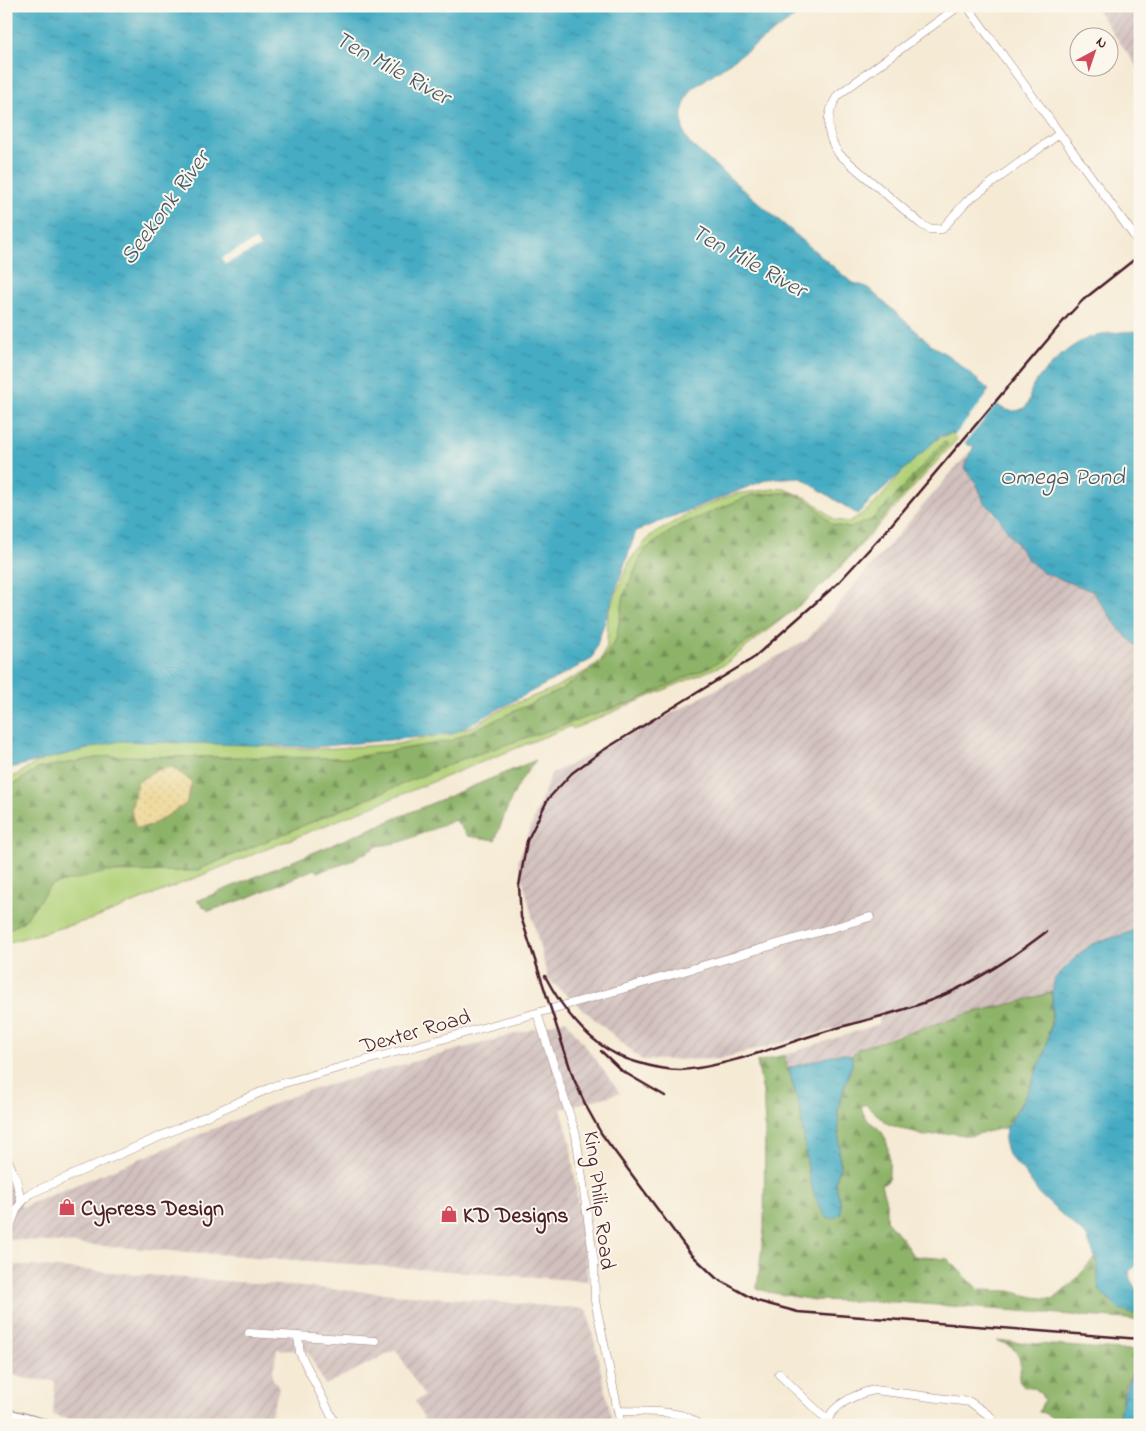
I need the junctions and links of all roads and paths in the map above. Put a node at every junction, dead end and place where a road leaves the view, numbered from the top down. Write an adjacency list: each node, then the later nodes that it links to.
1 (959, 6): 3 (street)
2 (967, 6): 3 (street)
3 (1059, 134): 4 (street)
4 (1140, 244)
5 (870, 917): 6 (street, Dexter Road)
6 (538, 1012): 8 (street, Dexter Road); 14 (street, King Philip Road)
7 (6, 1156): 8 (street)
8 (21, 1201): 9 (street)
9 (6, 1237)
10 (249, 1333): 11 (street)
11 (298, 1336): 12 (street); 18 (street)
12 (376, 1341)
13 (779, 1374): 16 (street)
14 (618, 1411): 19 (street, King Philip Road); 20 (street)
15 (6, 1414): 17 (main road)
16 (826, 1422): 21 (street)
17 (45, 1425)
18 (336, 1425)
19 (621, 1425)
20 (699, 1425)
21 (996, 1425)

